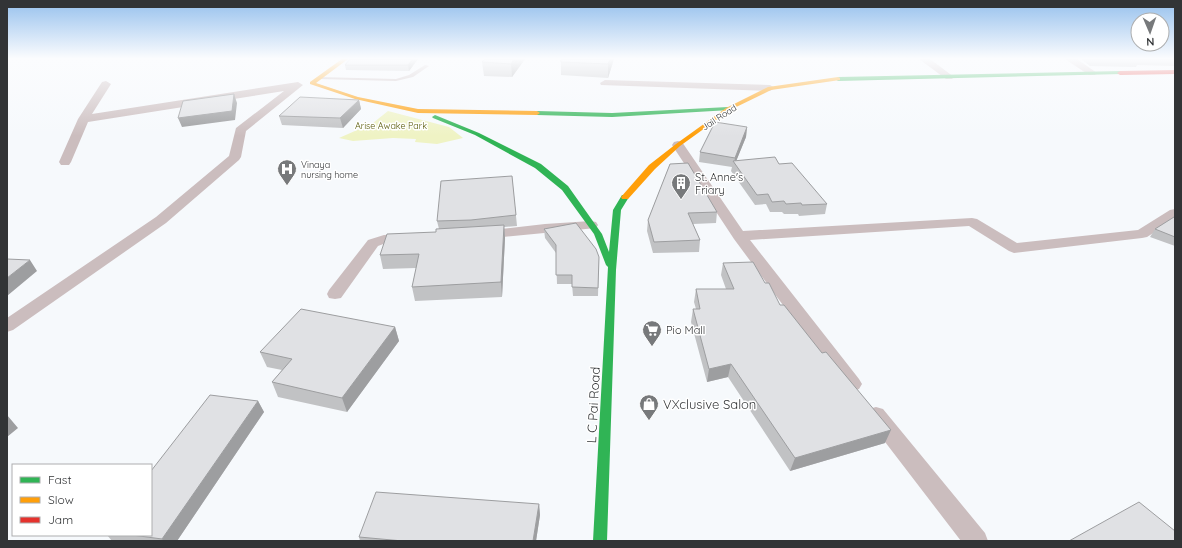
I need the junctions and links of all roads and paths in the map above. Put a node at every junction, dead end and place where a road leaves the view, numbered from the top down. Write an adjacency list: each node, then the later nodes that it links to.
1 (106, 84): 11 (street)
2 (294, 85): 11 (street)
3 (306, 85): 22 (street)
4 (318, 85): 9 (street)
5 (658, 85): 7 (street)
6 (796, 85): 7 (street, Jail Road)
7 (770, 88): 8 (street, Jail Road)
8 (728, 109): 10 (street); 12 (street, Jail Road)
9 (418, 111): 10 (street); 16 (street)
10 (670, 112): 12 (street)
11 (84, 119): 14 (street)
12 (700, 129): 13 (street, Jail Road)
13 (678, 145): 18 (street); 20 (street, Jail Road)
14 (65, 162)
15 (1175, 213): 18 (street)
16 (591, 225): 17 (street); 20 (street)
17 (465, 236)
18 (740, 236): 24 (street)
19 (418, 237): 21 (street)
20 (612, 270): 23 (street, L C Pai Road)
21 (335, 294)
22 (7, 326)
23 (600, 541)
24 (976, 541)

